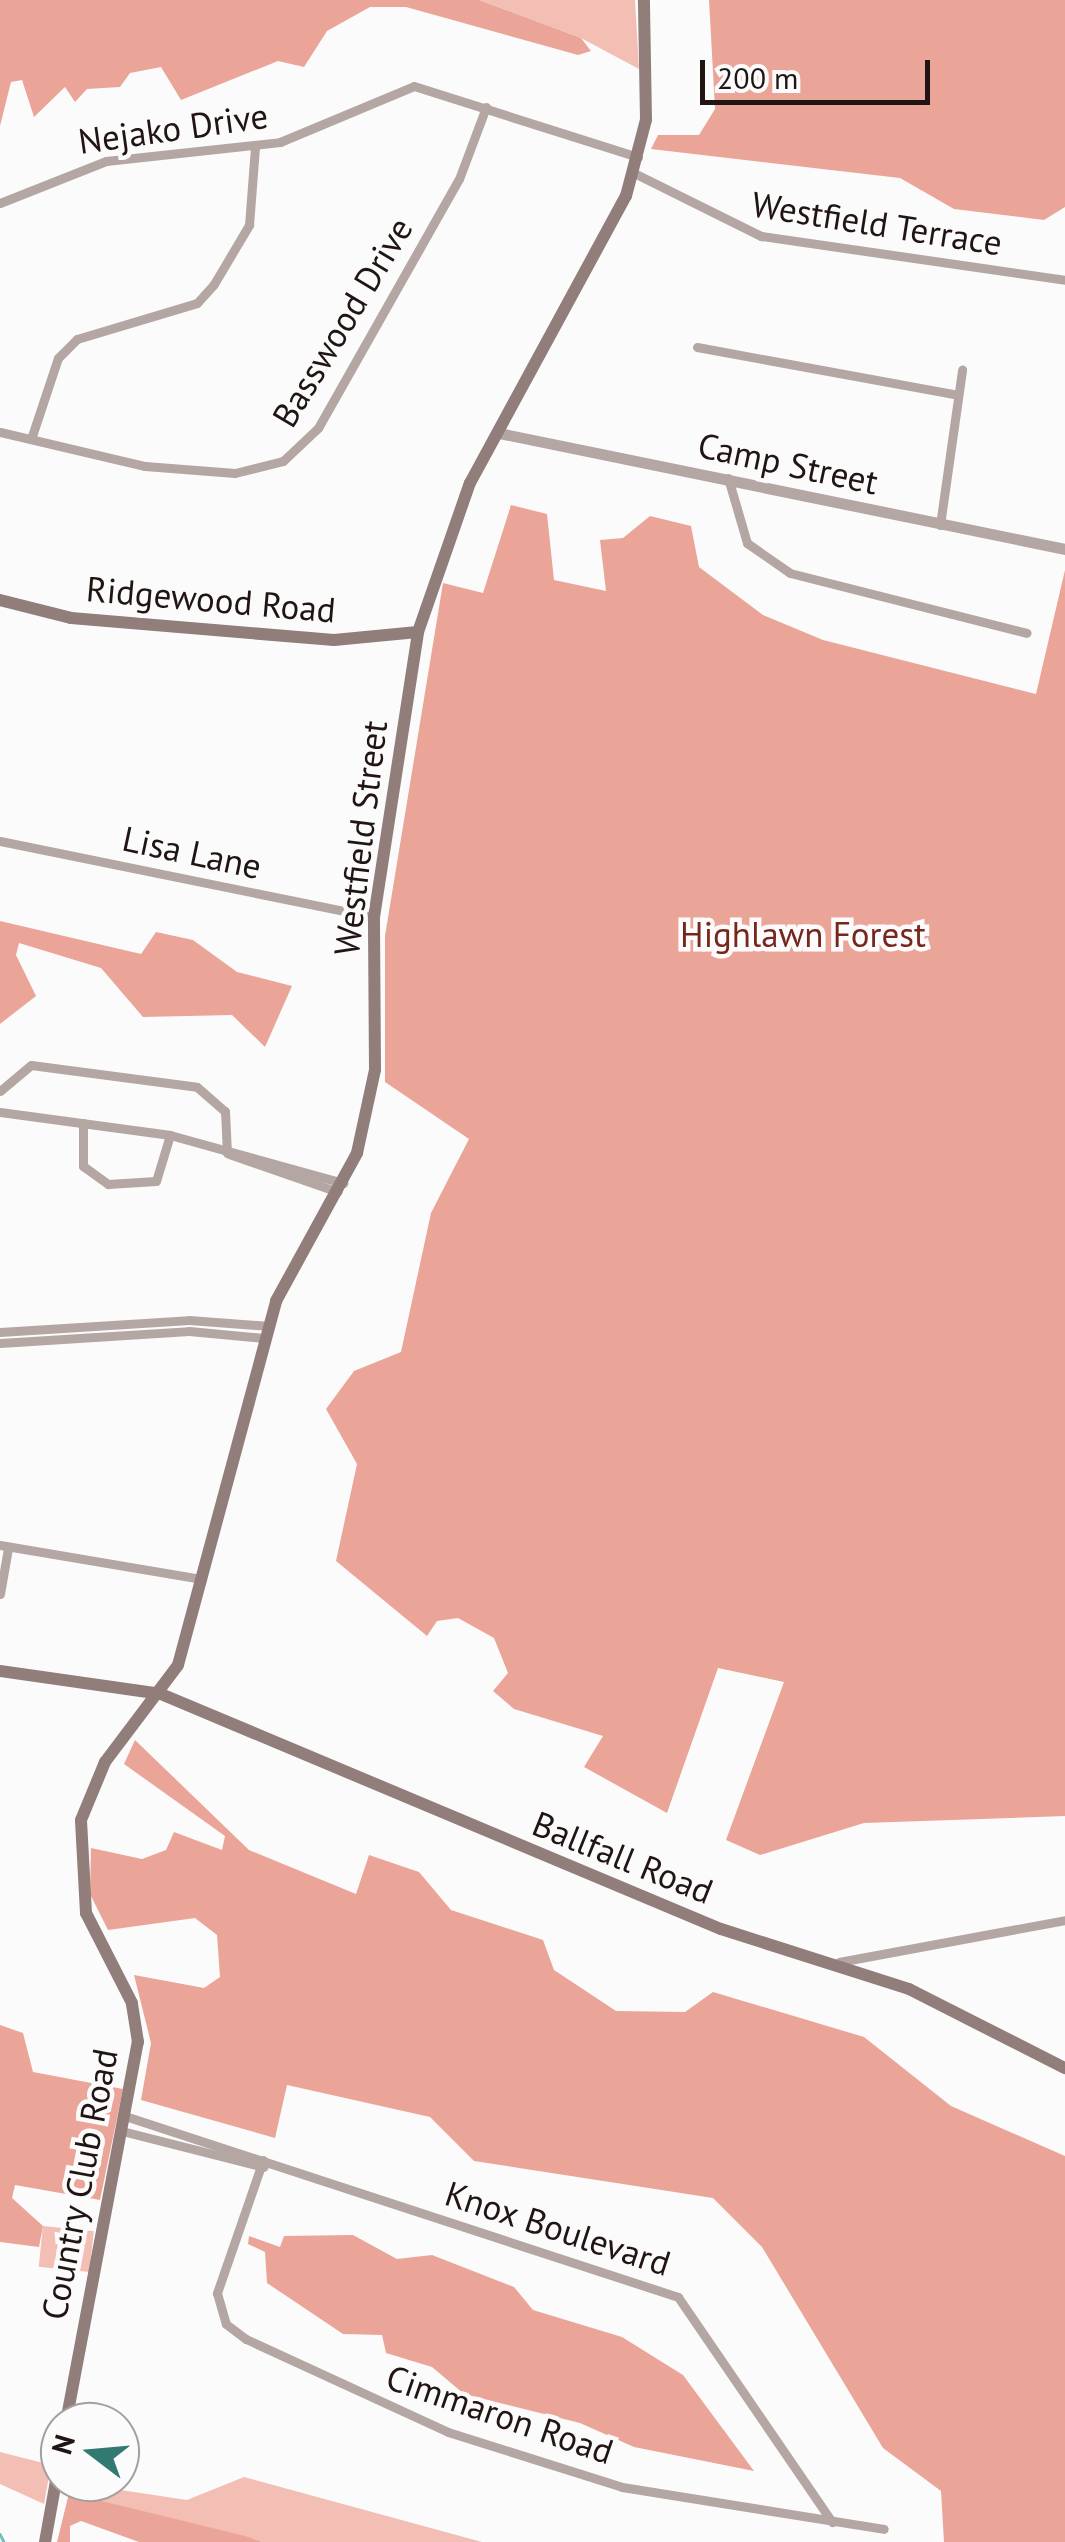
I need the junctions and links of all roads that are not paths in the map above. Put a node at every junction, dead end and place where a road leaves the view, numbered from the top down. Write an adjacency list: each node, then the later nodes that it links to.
1 (644, 0): 4 (main road, Westfield Street)
2 (486, 107): 3 (street, Nejako Drive); 4 (street, Nejako Drive); 13 (street, Basswood Drive)
3 (255, 147): 6 (street, Nejako Drive); 13 (street)
4 (638, 157): 5 (main road, Westfield Street)
5 (634, 172): 7 (street, Westfield Terrace); 12 (main road, Westfield Street)
6 (0, 203)
7 (1065, 280)
8 (697, 348): 10 (street)
9 (962, 370): 10 (street)
10 (953, 394): 15 (street)
11 (0, 432): 13 (street, Basswood Drive)
12 (499, 433): 14 (street, Camp Street); 18 (main road, Westfield Street)
13 (31, 439)
14 (728, 475): 15 (street, Camp Street); 19 (street)
15 (940, 525): 16 (street, Camp Street)
16 (1065, 549)
17 (0, 600): 18 (main road, Ridgewood Road)
18 (418, 632): 21 (main road, Westfield Street)
19 (1027, 633)
20 (0, 841): 21 (street, Lisa Lane)
21 (374, 917): 27 (main road, Westfield Street)
22 (0, 1091): 26 (street)
23 (0, 1112): 24 (street)
24 (83, 1123): 25 (street); 25 (street)
25 (170, 1136): 26 (street)
26 (227, 1153): 27 (street)
27 (340, 1187): 29 (main road, Westfield Street)
28 (0, 1332): 30 (street)
29 (267, 1332): 30 (street); 33 (main road, Westfield Street)
30 (75, 1336): 31 (street)
31 (0, 1342)
32 (4, 1547): 33 (street); 34 (street)
33 (202, 1579): 36 (main road, Westfield Street)
34 (0, 1594)
35 (0, 1671): 36 (main road, Ballfall Road)
36 (161, 1694): 38 (main road, Ballfall Road); 40 (main road, Country Club Road)
37 (1065, 1920): 38 (street)
38 (839, 1962): 39 (main road, Ballfall Road)
39 (1065, 2068)
40 (125, 2116): 41 (main road, Country Club Road); 42 (street, Knox Boulevard)
41 (122, 2131): 42 (street, Knox Boulevard); 43 (main road, Country Club Road)
42 (262, 2164): 45 (street, Knox Boulevard); 45 (street, Cimmaron Road)
43 (70, 2402)
44 (52, 2502): 47 (main road)
45 (832, 2522): 46 (street, Cimmaron Road)
46 (884, 2529)
47 (45, 2542)

